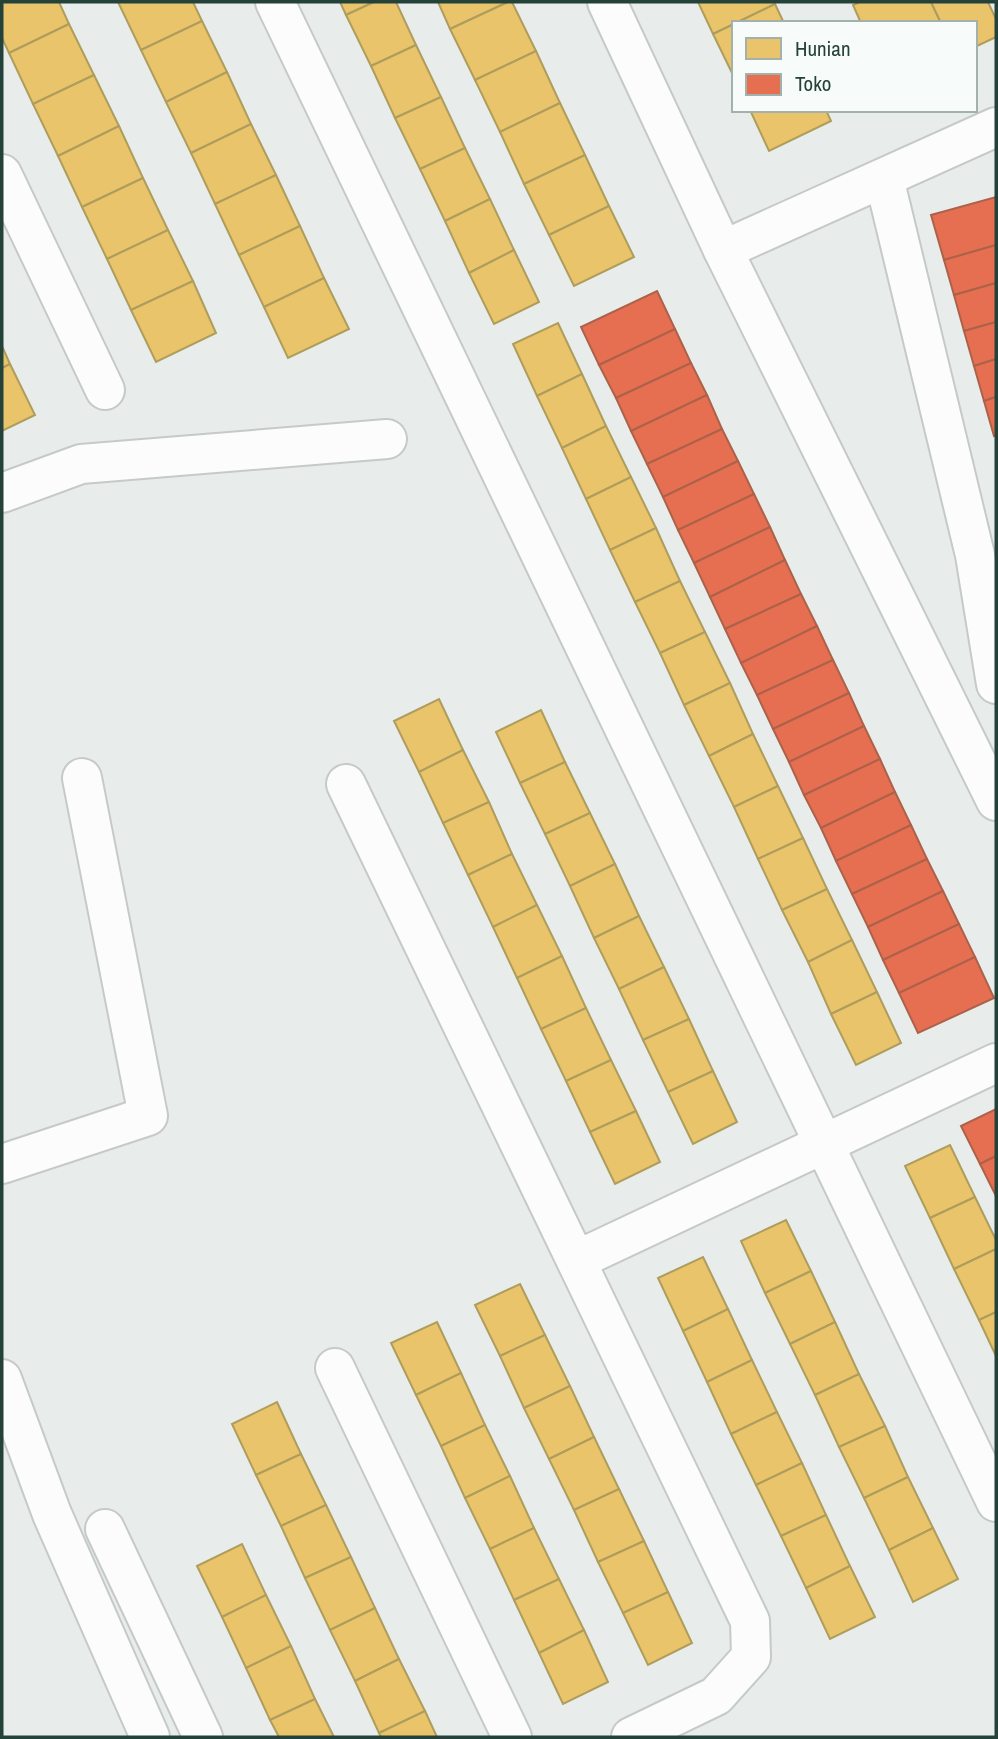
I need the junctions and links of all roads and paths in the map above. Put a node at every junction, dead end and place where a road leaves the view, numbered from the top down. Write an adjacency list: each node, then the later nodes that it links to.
1 (275, 2): 16 (street)
2 (607, 2): 6 (street)
3 (996, 127): 5 (street)
4 (2, 174): 7 (street)
5 (884, 177): 6 (street); 10 (street)
6 (723, 250): 14 (street)
7 (105, 390)
8 (387, 439): 9 (street)
9 (2, 493)
10 (996, 684)
11 (996, 737): 14 (street)
12 (82, 778): 17 (street)
13 (346, 784): 18 (street)
14 (992, 793)
15 (996, 1063): 16 (street)
16 (824, 1144): 18 (street); 21 (street)
17 (2, 1164)
18 (577, 1260): 26 (street)
19 (335, 1368): 25 (street)
20 (2, 1379): 23 (street)
21 (996, 1502)
22 (105, 1529): 24 (street)
23 (150, 1737)
24 (203, 1737)
25 (512, 1737)
26 (631, 1737)

